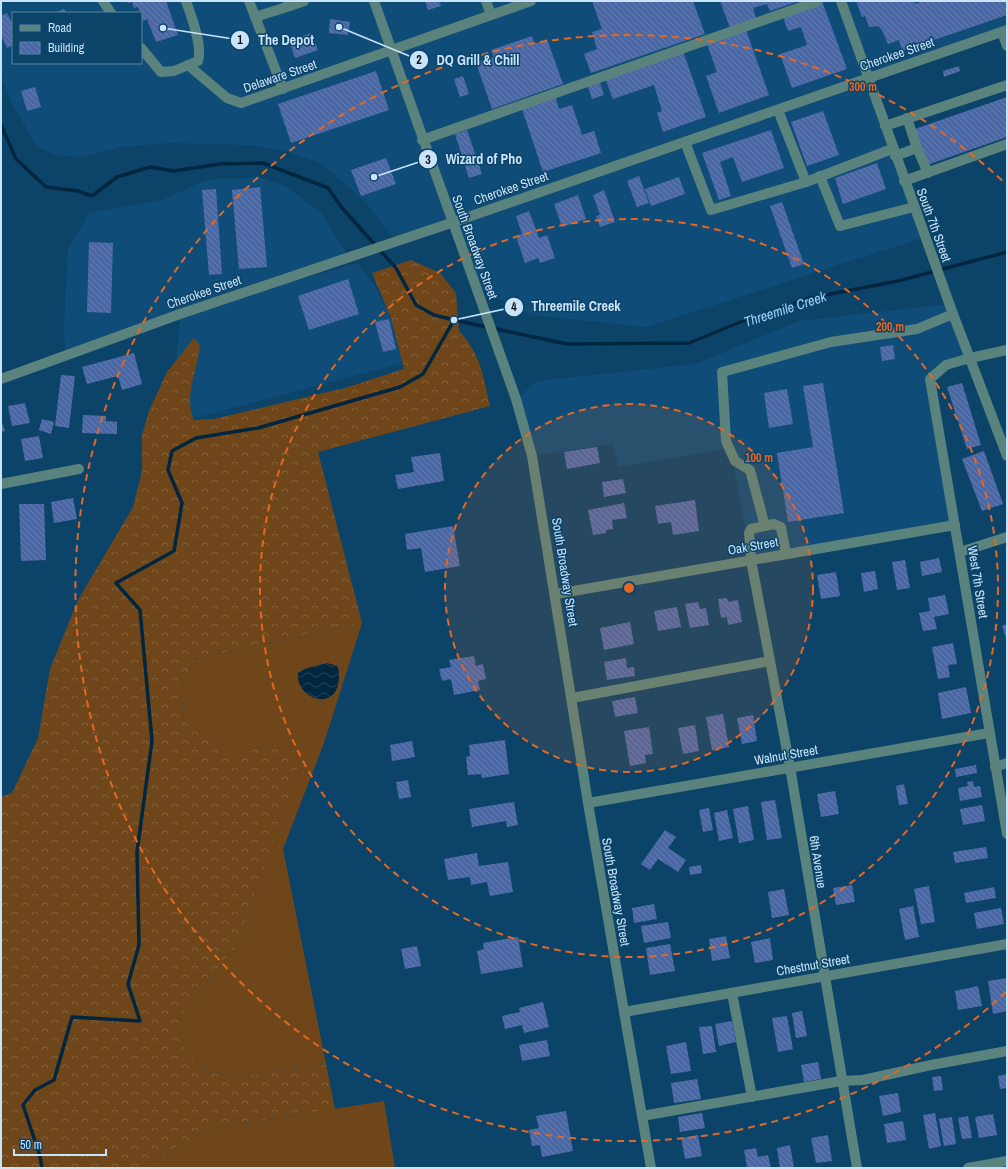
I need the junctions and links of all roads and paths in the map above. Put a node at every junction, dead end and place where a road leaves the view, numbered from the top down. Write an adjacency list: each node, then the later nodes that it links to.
1 (103, 1): 11 (street)
2 (186, 1): 18 (street)
3 (249, 1): 13 (street)
4 (304, 1): 10 (street)
5 (374, 1): 17 (street, South Broadway Street)
6 (486, 1): 12 (street)
7 (532, 1): 12 (street, Delaware Street)
8 (818, 1): 25 (street)
9 (841, 1): 19 (street, South 7th Street)
10 (289, 3): 13 (street)
11 (110, 12)
12 (491, 15): 17 (street, Delaware Street)
13 (255, 17): 21 (street)
14 (1004, 31): 15 (street); 19 (street, Cherokee Street)
15 (1007, 46)
16 (142, 49): 18 (street)
17 (391, 51): 21 (street, Delaware Street); 25 (street, South Broadway Street)
18 (188, 65): 21 (street, Delaware Street)
19 (868, 78): 22 (street, Cherokee Street); 24 (street, South 7th Street)
20 (1007, 85): 23 (street)
21 (283, 89)
22 (778, 110): 26 (street, Cherokee Street); 33 (street)
23 (907, 118): 24 (street); 28 (street)
24 (885, 126): 29 (street, South 7th Street)
25 (422, 140): 35 (street, South Broadway Street)
26 (685, 142): 33 (street); 35 (street, Cherokee Street)
27 (1007, 144): 30 (street)
28 (917, 148): 29 (street); 30 (street)
29 (894, 152): 31 (street); 32 (street, South 7th Street)
30 (928, 172): 32 (street)
31 (820, 176): 33 (street); 34 (street)
32 (904, 181): 34 (street, South 7th Street)
33 (806, 182)
34 (914, 207): 36 (street, South 7th Street)
35 (452, 223): 39 (street, Cherokee Street); 50 (street, South Broadway Street)
36 (953, 314): 38 (street, South 7th Street); 45 (street)
37 (1007, 350): 38 (street)
38 (970, 358): 40 (street, South 7th Street); 44 (street, West 7th Street)
39 (1, 378)
40 (1004, 439): 41 (street, South 7th Street)
41 (1007, 456)
42 (80, 469): 43 (street)
43 (1, 484)
44 (955, 525): 47 (street, West 7th Street); 48 (street, Oak Street)
45 (765, 526): 48 (street); 49 (street, 6th Avenue)
46 (1007, 537): 47 (street)
47 (960, 552): 53 (street, West 7th Street)
48 (786, 554): 49 (street, Oak Street)
49 (751, 560): 50 (street, Oak Street); 51 (street, 6th Avenue)
50 (556, 594): 52 (street, South Broadway Street)
51 (770, 661): 52 (street); 55 (street, 6th Avenue)
52 (572, 698): 57 (street, South Broadway Street)
53 (989, 733): 55 (street, Walnut Street); 56 (street, West 7th Street)
54 (1007, 763): 56 (street)
55 (790, 767): 57 (street, Walnut Street); 60 (street, 6th Avenue)
56 (995, 767): 58 (street, West 7th Street)
57 (588, 803): 62 (street, South Broadway Street)
58 (1007, 834)
59 (1007, 944): 60 (street, Chestnut Street)
60 (824, 977): 61 (street, Chestnut Street); 64 (street, 6th Avenue)
61 (732, 993): 62 (street, Chestnut Street); 65 (street)
62 (624, 1012): 66 (street, South Broadway Street)
63 (1007, 1051): 64 (street)
64 (842, 1081): 65 (street); 69 (street, 6th Avenue)
65 (752, 1097): 66 (street)
66 (642, 1116): 68 (street, South Broadway Street)
67 (1007, 1161): 70 (street)
68 (651, 1168)
69 (857, 1168)
70 (968, 1168)

